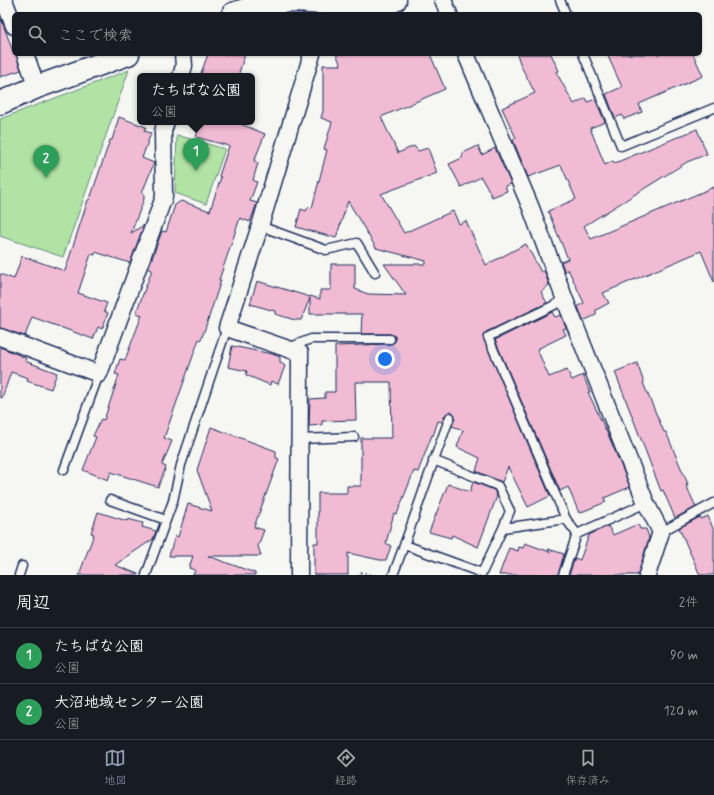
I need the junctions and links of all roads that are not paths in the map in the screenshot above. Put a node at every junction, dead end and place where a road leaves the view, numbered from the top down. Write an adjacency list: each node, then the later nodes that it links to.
1 (4, 0): 9 (street)
2 (396, 0): 6 (street)
3 (443, 0): 7 (street)
4 (560, 0): 8 (lane)
5 (244, 7): 6 (street)
6 (326, 8)
7 (448, 12)
8 (565, 12)
9 (12, 21)
10 (26, 56): 17 (street)
11 (122, 56): 17 (street)
12 (183, 56): 16 (street)
13 (311, 56): 21 (street)
14 (467, 56): 23 (street)
15 (584, 56): 19 (lane)
16 (182, 73)
17 (37, 87): 18 (street)
18 (0, 103)
19 (714, 108)
20 (165, 125): 28 (street)
21 (260, 226): 22 (lane); 24 (street)
22 (375, 273)
23 (565, 300): 35 (street); 37 (lane)
24 (227, 328): 27 (street); 38 (lane)
25 (0, 337): 28 (street)
26 (390, 339): 27 (lane)
27 (287, 348): 31 (street)
28 (99, 374): 33 (lane)
29 (450, 417): 32 (lane)
30 (354, 437): 31 (lane)
31 (300, 439): 46 (street)
32 (433, 460): 39 (lane); 42 (lane)
33 (64, 470)
34 (110, 500): 38 (lane)
35 (646, 503): 40 (street); 41 (lane)
36 (714, 503): 40 (lane)
37 (566, 519): 39 (lane); 41 (lane)
38 (166, 520): 45 (lane)
39 (503, 528): 42 (lane)
40 (661, 532): 49 (street)
41 (577, 534): 48 (lane)
42 (405, 545): 47 (lane)
43 (22, 566): 44 (lane)
44 (19, 575)
45 (146, 575)
46 (299, 575)
47 (393, 575)
48 (563, 575)
49 (647, 575)

